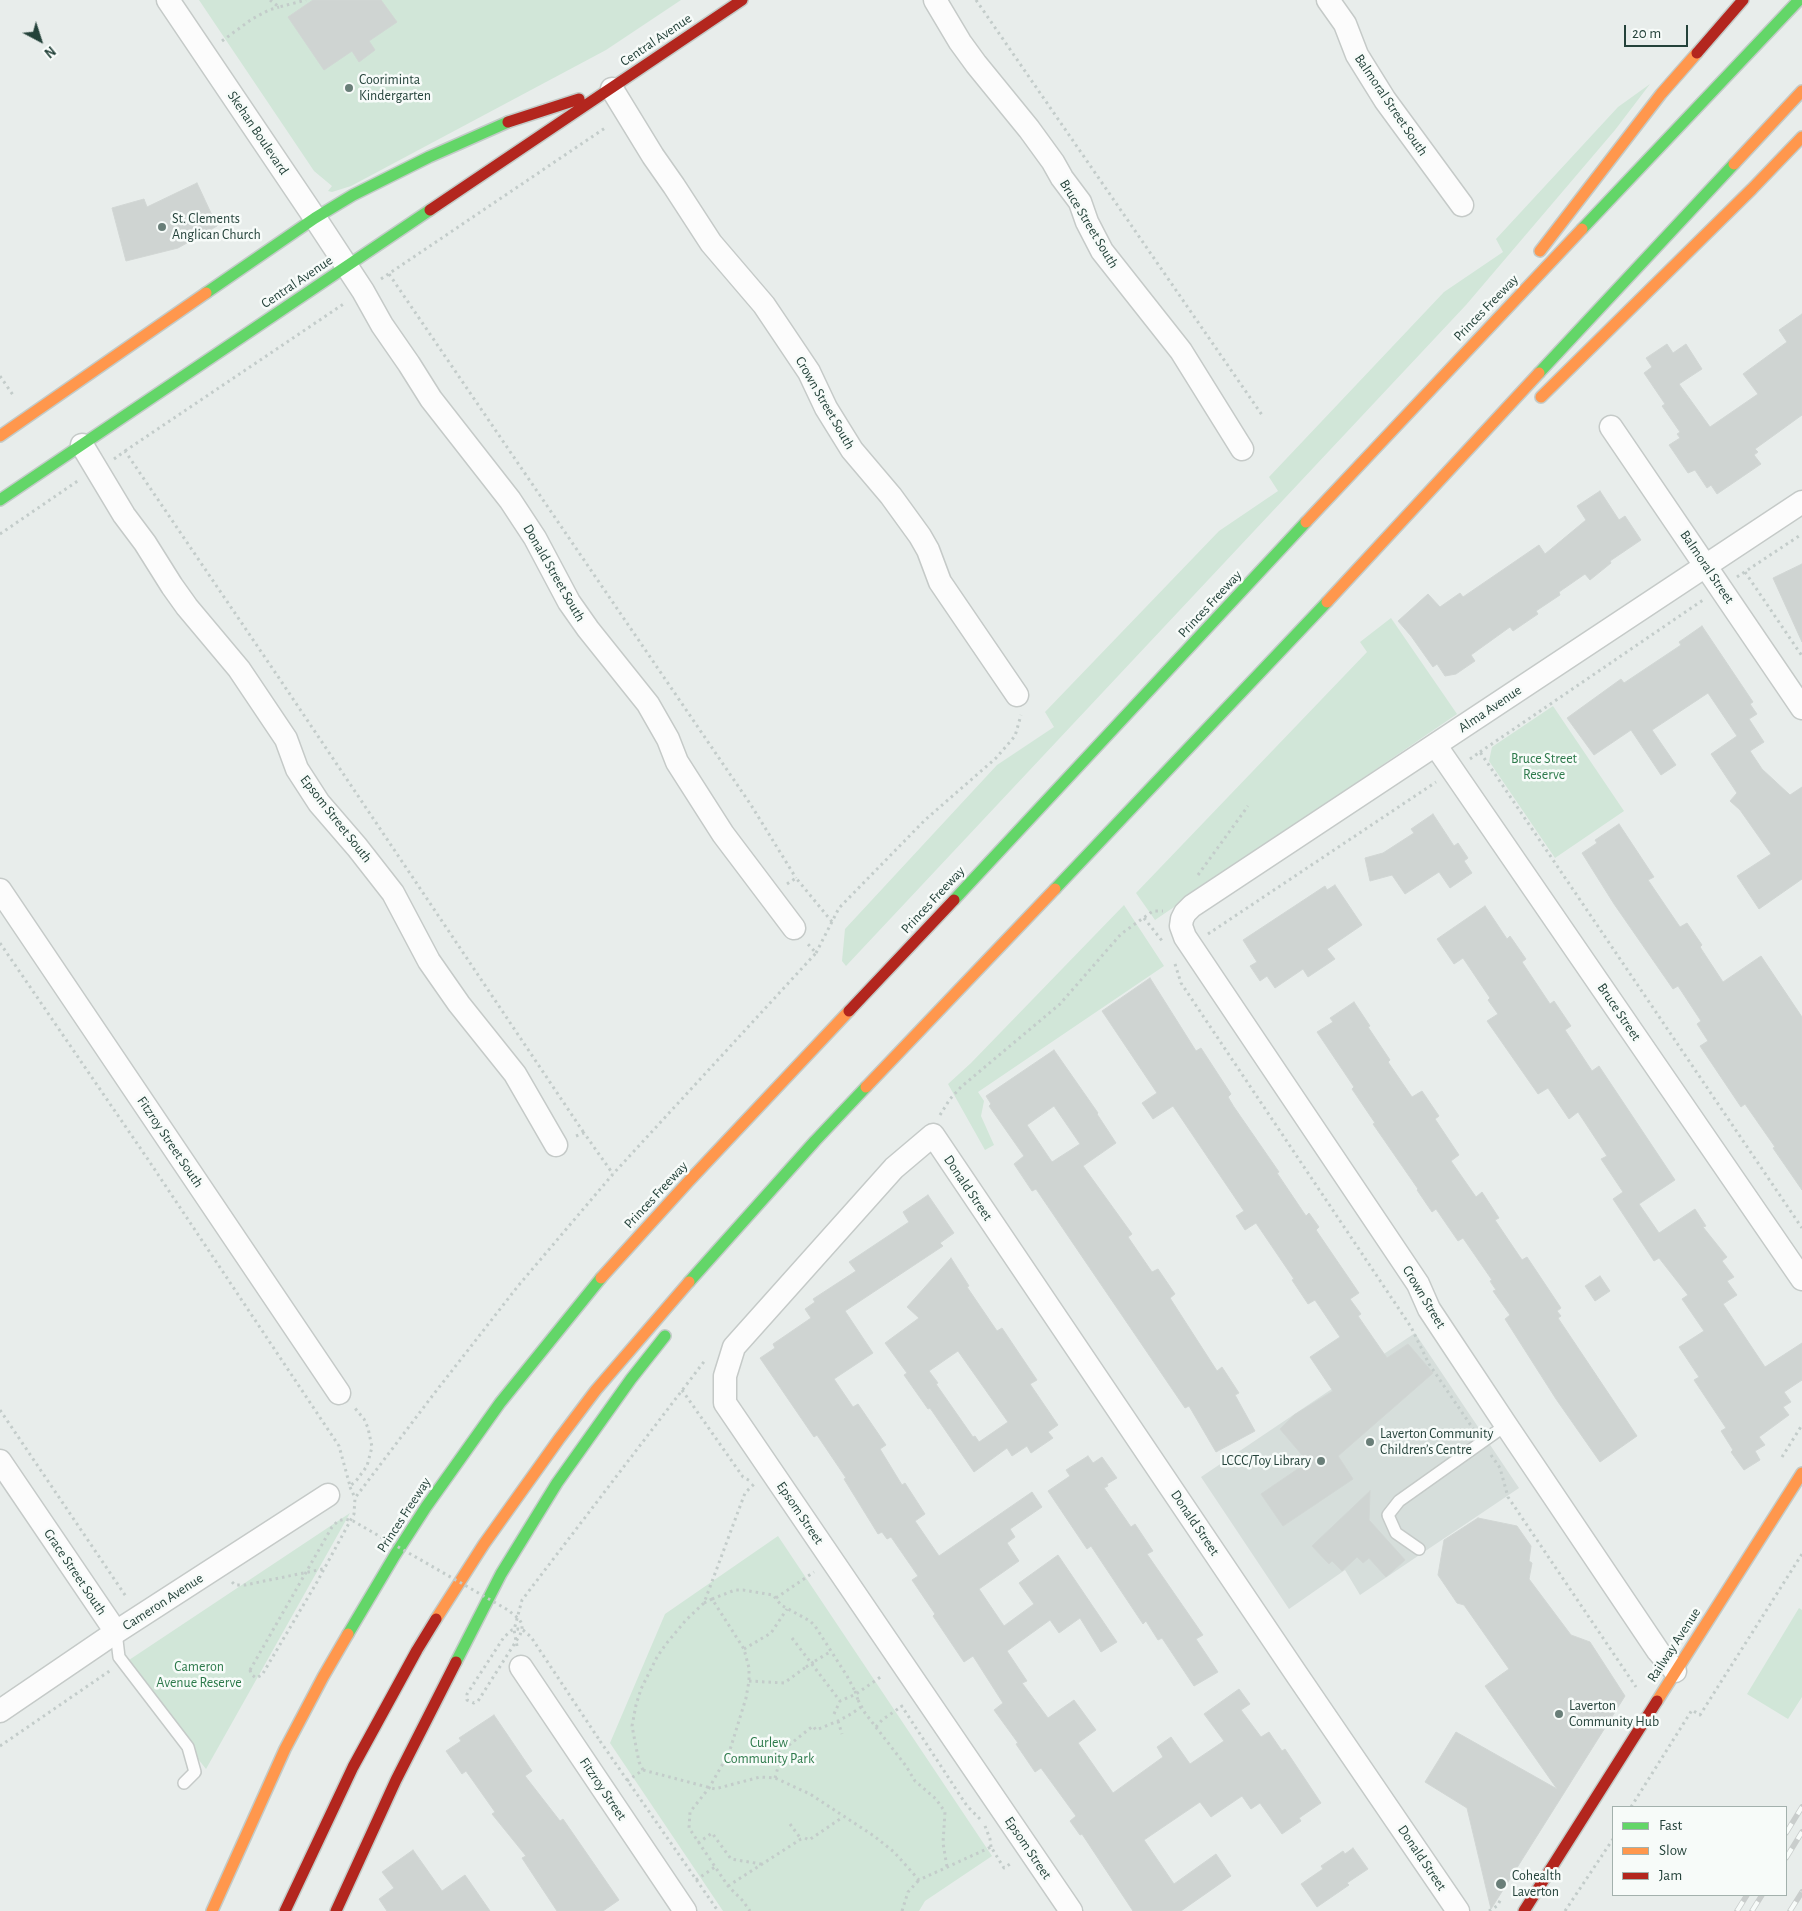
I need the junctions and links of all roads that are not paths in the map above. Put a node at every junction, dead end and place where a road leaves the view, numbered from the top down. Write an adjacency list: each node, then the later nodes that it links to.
1 (168, 0): 11 (street, Skehan Boulevard)
2 (742, 0): 7 (main road, Central Avenue)
3 (935, 0): 20 (street, Bruce Street South)
4 (1328, 0): 10 (street, Balmoral Street South)
5 (1743, 0): 12 (main road)
6 (1799, 0): 15 (main road, Princes Freeway)
7 (612, 89): 11 (main road, Central Avenue); 13 (main road, Central Avenue); 26 (street, Crown Street South)
8 (1802, 91): 25 (main road)
9 (1802, 138): 16 (main road)
10 (1462, 205)
11 (315, 218): 13 (street, Skehan Boulevard); 18 (main road, Central Avenue)
12 (1535, 258)
13 (346, 267): 19 (main road, Central Avenue); 31 (street, Donald Street South)
14 (1517, 281): 15 (main road)
15 (1451, 367): 49 (main road, Princes Freeway)
16 (1533, 405)
17 (1611, 427): 24 (street, Balmoral Street)
18 (0, 436)
19 (82, 445): 22 (main road, Central Avenue); 34 (street, Epsom Street South)
20 (1242, 449)
21 (1448, 489): 25 (main road)
22 (0, 500)
23 (1802, 502): 24 (street, Alma Avenue)
24 (1707, 566): 27 (street, Balmoral Street); 28 (street, Alma Avenue)
25 (1250, 684): 33 (main road)
26 (1017, 695)
27 (1802, 708)
28 (1436, 746): 30 (street, Alma Avenue); 36 (street, Bruce Street)
29 (0, 890): 38 (street, Fitzroy Street South)
30 (1182, 919): 39 (street, Crown Street)
31 (794, 928)
32 (936, 1125): 55 (street, Epsom Street); 56 (street, Donald Street)
33 (815, 1141): 35 (main road); 52 (main road)
34 (556, 1144)
35 (732, 1251)
36 (1802, 1279)
37 (673, 1326): 53 (main road)
38 (339, 1393)
39 (1506, 1425): 43 (lane); 46 (street, Crown Street)
40 (0, 1461): 44 (street, Grace Street South)
41 (1802, 1473): 46 (main road, Railway Avenue)
42 (328, 1495): 44 (street, Cameron Avenue)
43 (1419, 1548)
44 (116, 1632): 47 (street, Cameron Avenue); 48 (lane, Grace Street South)
45 (521, 1667): 54 (street, Fitzroy Street)
46 (1675, 1671): 57 (main road, Railway Avenue)
47 (0, 1711)
48 (184, 1783)
49 (254, 1815): 50 (main road); 51 (main road, Princes Freeway)
50 (205, 1911)
51 (212, 1911)
52 (285, 1911)
53 (336, 1911)
54 (685, 1911)
55 (1071, 1911)
56 (1458, 1911)
57 (1524, 1911)

